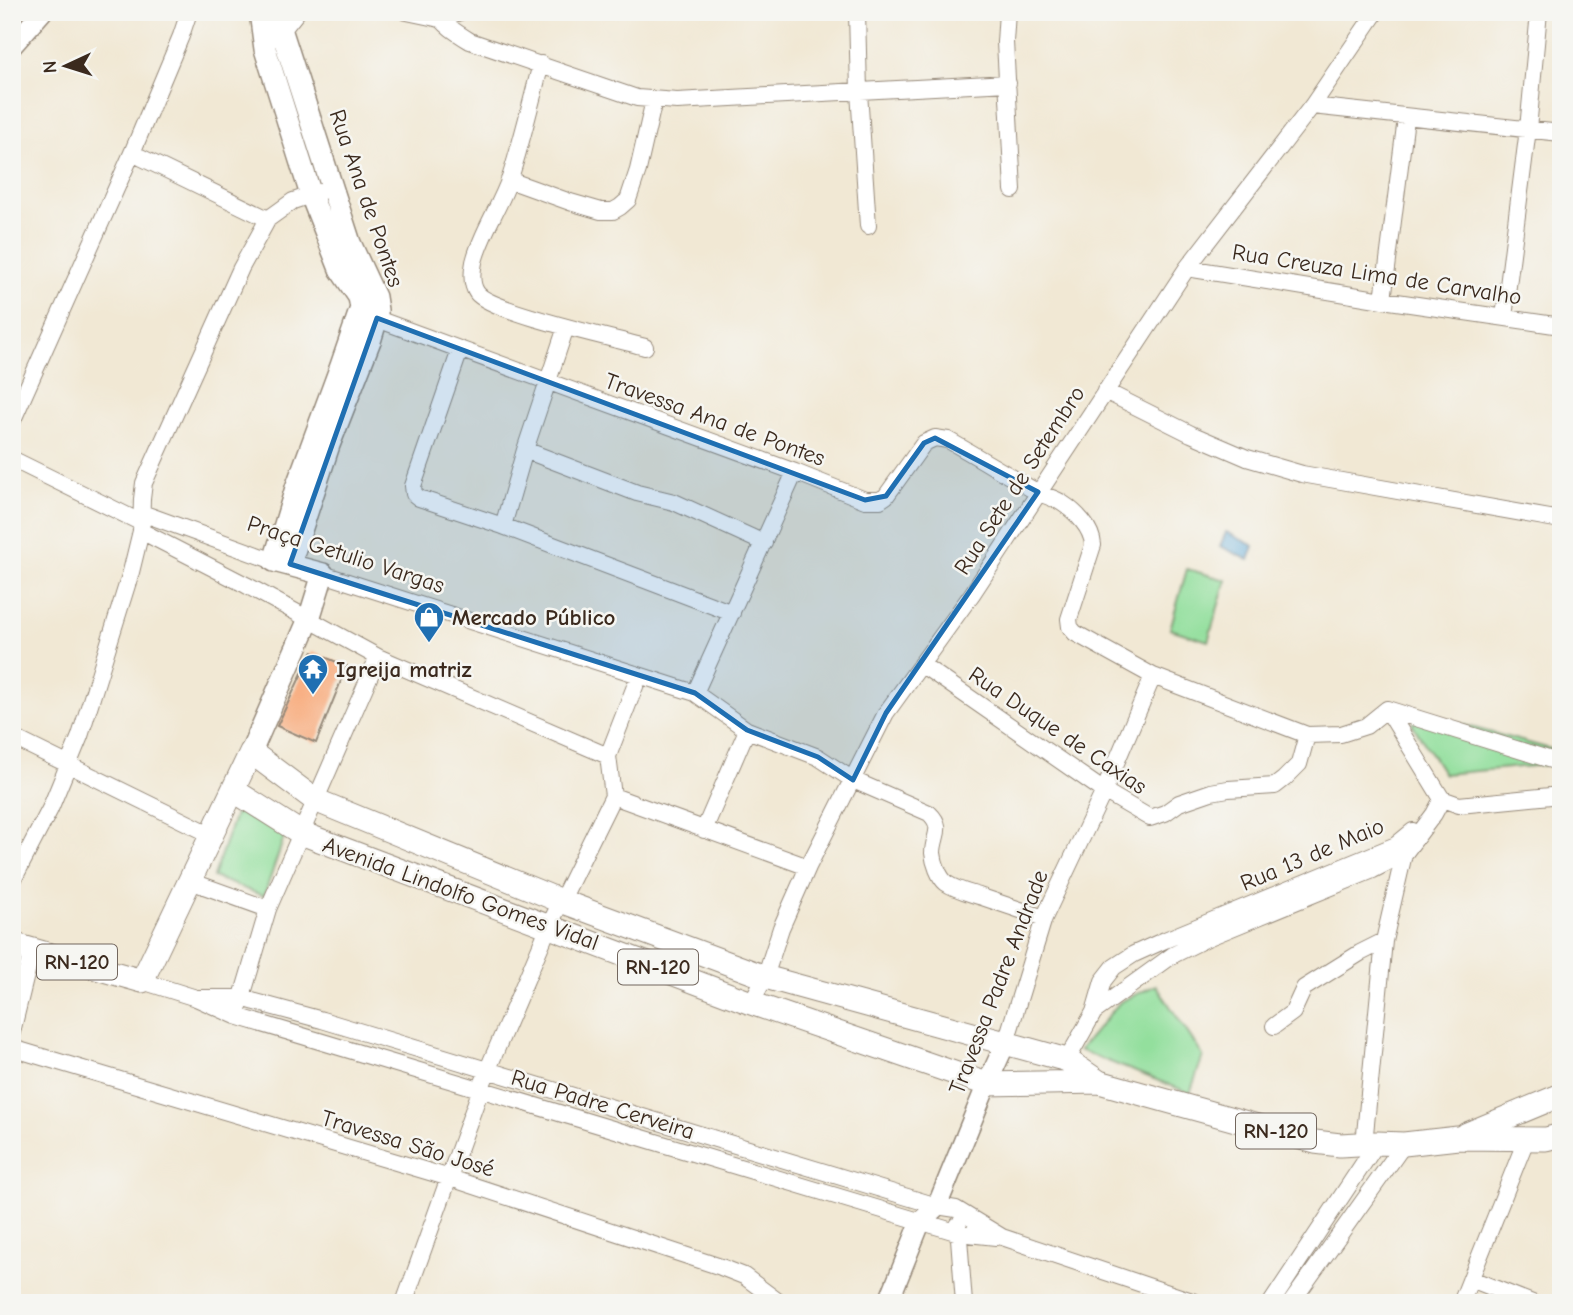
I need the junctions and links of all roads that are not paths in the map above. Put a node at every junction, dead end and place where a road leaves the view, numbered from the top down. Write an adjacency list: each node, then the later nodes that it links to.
1 (42, 12): 13 (street)
2 (189, 12): 25 (street)
3 (263, 12): 12 (main road, Rua Ana de Pontes); 14 (main road, Rua Ana de Pontes)
4 (297, 12): 12 (street)
5 (407, 12): 11 (street)
6 (460, 12): 11 (street)
7 (857, 12): 17 (street)
8 (1007, 12): 16 (street)
9 (1376, 12): 19 (street, Rua Sete de Setembro)
10 (1539, 12): 23 (street)
11 (438, 15): 15 (street)
12 (282, 32): 14 (street); 20 (main road, Rua Ana de Pontes)
13 (12, 46)
14 (265, 50): 22 (main road, Rua Ana de Pontes)
15 (541, 64): 18 (street); 26 (street)
16 (1007, 83): 17 (street); 28 (street)
17 (859, 92): 18 (street); 31 (street)
18 (654, 100): 26 (street)
19 (1312, 106): 21 (street); 32 (street, Rua Sete de Setembro)
20 (309, 112): 22 (main road); 27 (main road, Rua Ana de Pontes)
21 (1406, 118): 23 (street); 33 (street)
22 (287, 119): 29 (main road, Rua Ana de Pontes)
23 (1528, 129): 24 (street); 35 (street)
24 (1561, 133)
25 (132, 153): 30 (street); 42 (street)
26 (509, 180): 37 (street)
27 (333, 188): 29 (street); 34 (main road, Rua Ana de Pontes)
28 (1013, 190)
29 (311, 195): 30 (street); 34 (main road, Rua Ana de Pontes)
30 (268, 219): 48 (street)
31 (868, 226)
32 (1187, 268): 33 (street, Rua Creuza Lima de Carvalho); 41 (street, Rua Sete de Setembro)
33 (1383, 300): 35 (street, Rua Creuza Lima de Carvalho)
34 (368, 315): 39 (street, Travessa Ana de Pontes); 51 (main road, Rua Ana de Pontes)
35 (1504, 317): 36 (street, Rua Creuza Lima de Carvalho)
36 (1561, 326)
37 (566, 327): 38 (street); 40 (street)
38 (645, 346)
39 (460, 350): 40 (street, Travessa Ana de Pontes); 49 (street)
40 (549, 381): 43 (street); 45 (street, Travessa Ana de Pontes)
41 (1105, 391): 46 (street, Rua Sete de Setembro); 47 (street)
42 (12, 422)
43 (525, 450): 49 (street); 50 (street)
44 (12, 459): 48 (street, Praça Getulio Vargas)
45 (795, 472): 46 (street, Travessa Ana de Pontes); 50 (street)
46 (1031, 487): 56 (street, Rua Sete de Setembro); 58 (street)
47 (1561, 520)
48 (142, 523): 51 (street, Praça Getulio Vargas); 54 (street, Praça Getulio Vargas); 67 (street)
49 (503, 526): 53 (street)
50 (764, 543): 53 (street)
51 (282, 563): 52 (main road, Praça Getulio Vargas)
52 (323, 573): 54 (main road); 57 (street, Praça Getulio Vargas)
53 (732, 613): 59 (street)
54 (309, 619): 55 (street, Praça Getulio Vargas); 64 (main road)
55 (378, 657): 65 (street, Praça Getulio Vargas); 74 (street)
56 (921, 664): 68 (street, Rua Sete de Setembro); 70 (street, Rua Duque de Caxias)
57 (639, 676): 59 (street, Praça Getulio Vargas); 65 (street)
58 (1153, 676): 62 (street); 70 (street, Travessa Padre Andrade)
59 (695, 693): 61 (street, Praça Getulio Vargas)
60 (1387, 709): 62 (street); 66 (street); 73 (street)
61 (747, 730): 68 (street, Praça Getulio Vargas); 75 (street)
62 (1307, 736): 70 (street, Rua Duque de Caxias)
63 (12, 737): 67 (street)
64 (251, 752): 69 (main road, RN-120); 74 (main road, Avenida Lindolfo Gomes Vidal / RN-120)
65 (608, 756): 72 (street)
66 (1561, 763)
67 (68, 764): 77 (street); 81 (street)
68 (853, 780): 79 (street, Rua Sete de Setembro); 84 (street, Praça Getulio Vargas)
69 (233, 790): 76 (main road, Avenida Lindolfo Gomes Vidal / RN-120); 77 (main road, RN-120)
70 (1104, 791): 84 (street, Travessa Padre Andrade)
71 (1561, 795): 73 (street)
72 (613, 796): 75 (street); 82 (street)
73 (1442, 799): 78 (street, Rua 13 de Maio)
74 (315, 800): 76 (street); 82 (main road, Avenida Lindolfo Gomes Vidal / RN-120)
75 (704, 830): 79 (street)
76 (301, 833): 83 (street); 85 (main road, Avenida Lindolfo Gomes Vidal / RN-120)
77 (212, 835): 80 (main road, RN-120)
78 (1400, 849): 86 (street, Rua 13 de Maio); 87 (street); 89 (street, Rua 13 de Maio)
79 (808, 867): 90 (street, Rua Sete de Setembro)
80 (190, 881): 83 (street); 91 (main road, RN-120)
81 (12, 882)
82 (561, 901): 85 (street); 90 (main road, Avenida Lindolfo Gomes Vidal / RN-120)
83 (268, 909): 93 (street)
84 (1044, 918): 99 (street, Travessa Padre Andrade)
85 (549, 926): 94 (main road, Avenida Lindolfo Gomes Vidal / RN-120); 102 (street)
86 (1165, 940): 89 (street); 95 (street, Rua 13 de Maio)
87 (1384, 941): 97 (street); 110 (street)
88 (22, 947): 91 (main road, Rua Padre Cerveira / RN-120); 98 (street)
89 (1173, 955): 95 (street, Rua 13 de Maio)
90 (765, 977): 94 (street, Rua Sete de Setembro); 99 (main road, Avenida Lindolfo Gomes Vidal / RN-120)
91 (142, 981): 92 (street, Rua Padre Cerveira)
92 (197, 998): 93 (street, Rua Padre Cerveira); 96 (street, Rua Padre Cerveira)
93 (241, 998): 96 (street); 102 (street, Rua Padre Cerveira)
94 (751, 1003): 104 (main road, Avenida Lindolfo Gomes Vidal / RN-120)
95 (1094, 1012): 101 (street, Rua 13 de Maio)
96 (236, 1016): 105 (street, Rua Padre Cerveira)
97 (1274, 1026)
98 (12, 1032)
99 (1006, 1042): 101 (main road, Avenida Lindolfo Gomes Vidal / RN-120); 104 (street, Travessa Padre Andrade)
100 (12, 1048): 112 (street, Travessa São José)
101 (1067, 1060): 103 (main road, Avenida Lindolfo Gomes Vidal / RN-120)
102 (488, 1069): 105 (street); 113 (street, Rua Padre Cerveira)
103 (1099, 1082): 104 (main road, Avenida Lindolfo Gomes Vidal / RN-120); 110 (main road, Avenida Lindolfo Gomes Vidal / RN-120)
104 (987, 1084): 113 (street, Travessa Padre Andrade)
105 (482, 1089): 112 (street); 114 (street, Rua Padre Cerveira)
106 (1561, 1096): 108 (main road, Avenida Lindolfo Gomes Vidal / RN-120)
107 (1561, 1135): 109 (main road, Avenida Lindolfo Gomes Vidal / RN-120)
108 (1458, 1138): 109 (main road, Avenida Lindolfo Gomes Vidal / RN-120); 111 (main road, Avenida Lindolfo Gomes Vidal / RN-120)
109 (1526, 1140): 117 (street)
110 (1370, 1144): 111 (main road, Avenida Lindolfo Gomes Vidal / RN-120); 124 (street)
111 (1404, 1144): 125 (street)
112 (450, 1178): 118 (street, Travessa São José); 119 (street)
113 (947, 1208): 114 (street, Travessa Padre Andrade); 115 (street); 116 (street, Rua Padre Cerveira)
114 (921, 1221): 115 (street, Rua Padre Cerveira); 121 (street, Travessa Padre Andrade)
115 (959, 1233): 116 (street, Rua Padre Cerveira); 122 (street)
116 (1002, 1237): 123 (street, Rua Padre Cerveira)
117 (1471, 1279): 126 (street); 127 (street)
118 (777, 1299): 120 (street, Travessa São José)
119 (404, 1303)
120 (796, 1303)
121 (888, 1303)
122 (964, 1303)
123 (1198, 1303)
124 (1271, 1303)
125 (1291, 1303)
126 (1461, 1303)
127 (1532, 1303)

